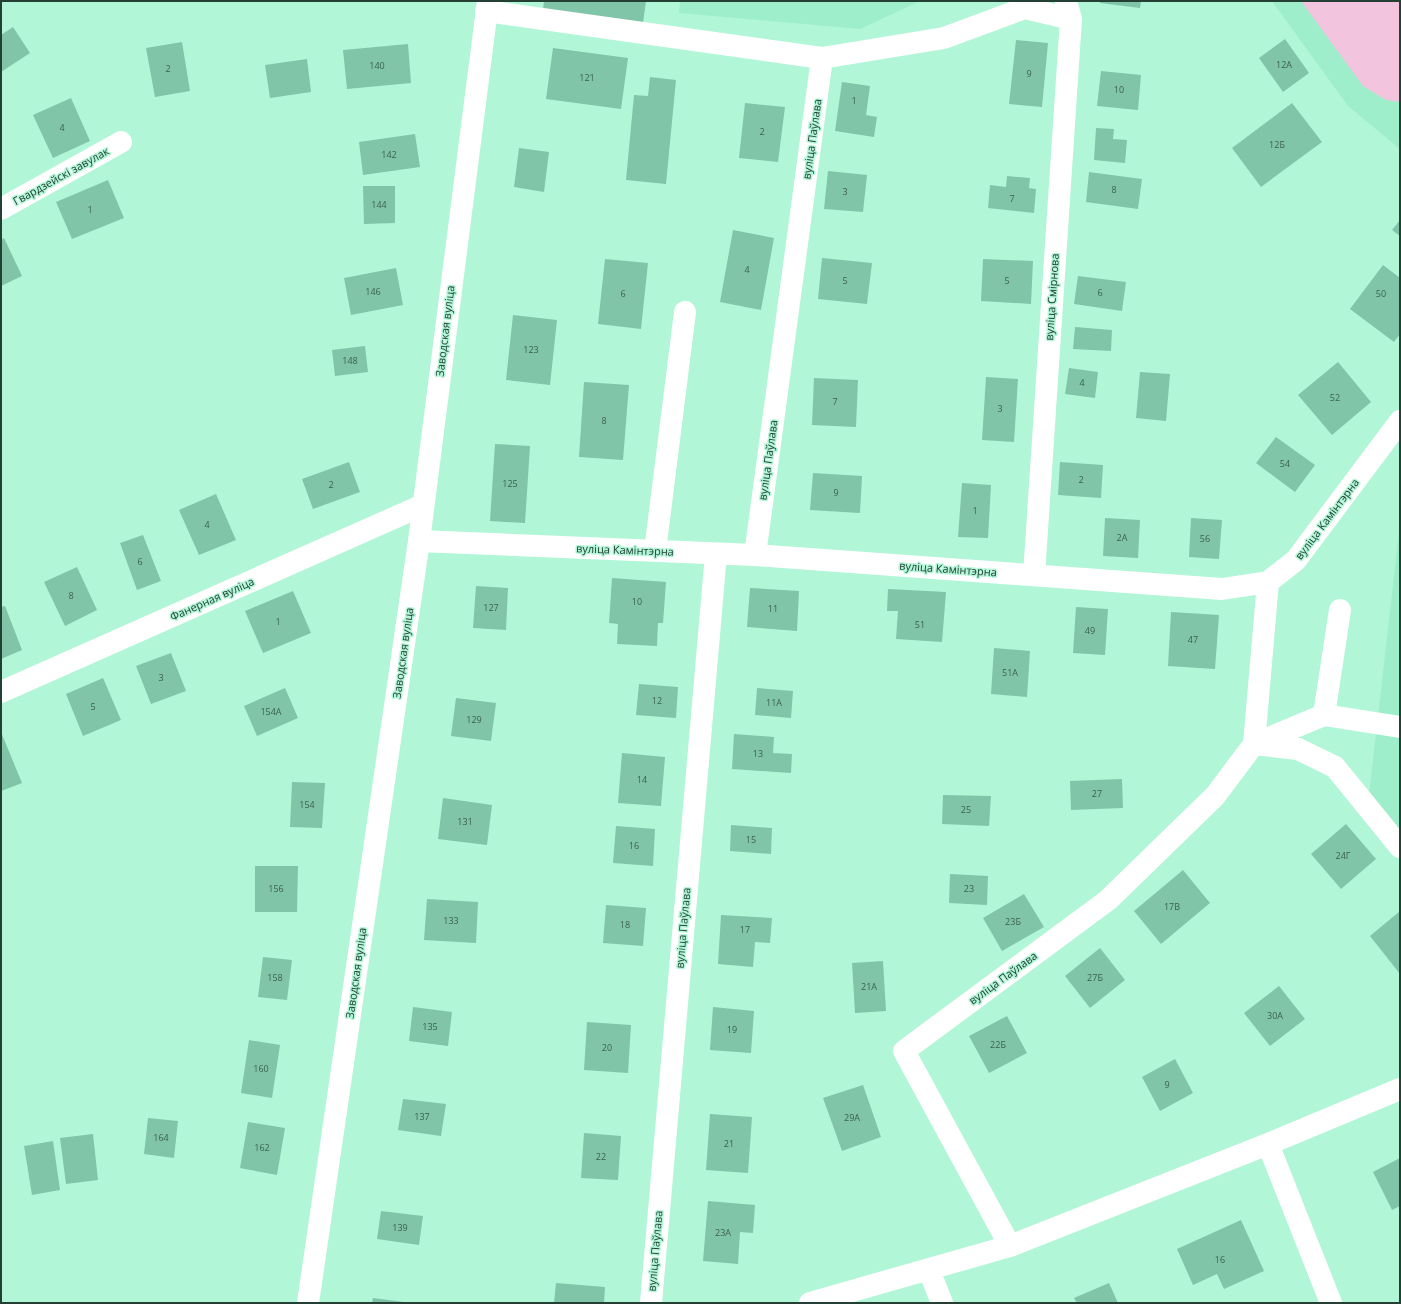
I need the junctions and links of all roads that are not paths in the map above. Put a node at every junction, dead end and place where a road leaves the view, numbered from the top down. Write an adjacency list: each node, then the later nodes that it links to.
1 (487, 6): 3 (street); 8 (street, Заводская вуліца)
2 (1068, 10): 3 (street); 13 (street, вуліца Смірнова)
3 (822, 58): 12 (street, вуліца Паўлава)
4 (121, 142): 5 (street, Гвардзейскі завулак)
5 (1, 210)
6 (685, 312): 10 (street)
7 (1400, 422): 14 (street, вуліца Камінтэрна)
8 (423, 505): 9 (street, Заводская вуліца); 16 (street, Фанерная вуліца)
9 (419, 541): 10 (street, вуліца Камінтэрна); 25 (street, Заводская вуліца)
10 (655, 551): 11 (street, вуліца Камінтэрна)
11 (716, 554): 12 (street, вуліца Камінтэрна); 26 (street, вуліца Паўлава)
12 (755, 555): 13 (street, вуліца Камінтэрна)
13 (1034, 575): 14 (street, вуліца Камінтэрна)
14 (1268, 582): 19 (street)
15 (1340, 610): 17 (street)
16 (1, 692)
17 (1324, 715): 18 (street); 19 (street)
18 (1400, 727)
19 (1254, 744): 20 (street); 23 (street, вуліца Паўлава)
20 (1400, 847)
21 (1400, 1089): 22 (street)
22 (1268, 1144): 23 (street); 29 (street)
23 (1010, 1246): 24 (street)
24 (929, 1270): 27 (street); 28 (street)
25 (308, 1303)
26 (651, 1303)
27 (810, 1303)
28 (942, 1303)
29 (1331, 1303)

